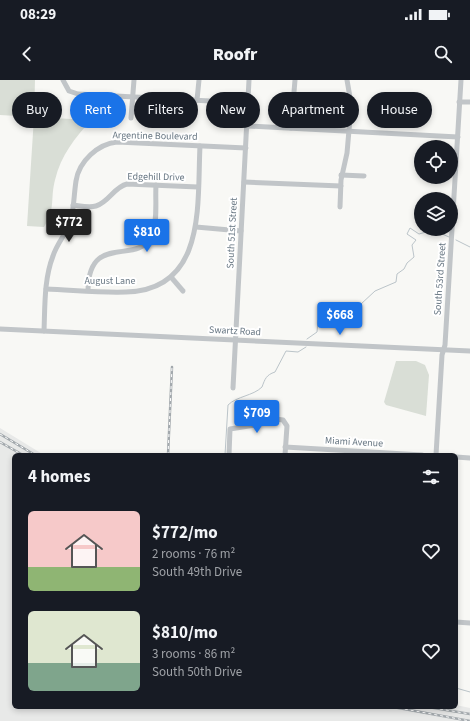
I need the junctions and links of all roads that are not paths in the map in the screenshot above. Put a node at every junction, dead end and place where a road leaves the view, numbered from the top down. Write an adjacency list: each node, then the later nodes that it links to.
1 (63, 80): 11 (street)
2 (134, 80): 11 (street)
3 (199, 80): 8 (street)
4 (249, 80): 9 (street, South 51st Street)
5 (295, 80): 10 (street)
6 (347, 80): 17 (street)
7 (461, 80): 12 (street, South 53rd Street)
8 (198, 92)
9 (248, 92)
10 (294, 92)
11 (132, 97): 14 (street)
12 (459, 102): 13 (street); 18 (street, South 53rd Street)
13 (470, 102)
14 (131, 118)
15 (247, 128): 20 (street, South 51st Street)
16 (291, 128): 17 (street)
17 (349, 132): 18 (street); 21 (street)
18 (458, 137): 38 (street, South 53rd Street)
19 (200, 146): 20 (street, Argentine Boulevard); 26 (street); 27 (street, Argentine Boulevard)
20 (246, 148): 23 (street, South 51st Street)
21 (341, 175): 22 (street); 25 (street)
22 (364, 176)
23 (244, 182): 25 (street); 30 (street, South 51st Street)
24 (156, 185): 26 (street, Edgehill Drive); 27 (street, Edgehill Drive); 33 (street)
25 (340, 186): 28 (street)
26 (198, 188): 29 (street)
27 (74, 205): 32 (street)
28 (340, 207)
29 (196, 227): 30 (street); 31 (street)
30 (241, 231): 37 (street, South 51st Street)
31 (171, 277): 33 (street, August Lane); 34 (street)
32 (46, 288): 33 (street, August Lane); 36 (street)
33 (88, 290)
34 (183, 291)
35 (0, 329): 36 (street, Swartz Road)
36 (44, 331): 37 (street, Swartz Road)
37 (236, 340): 38 (street, Swartz Road); 40 (street, South 51st Street)
38 (444, 350): 39 (street, Swartz Road); 45 (street, South 53rd Street)
39 (470, 351)
40 (233, 388)
41 (285, 447): 42 (street); 43 (street); 44 (street, Miami Avenue)
42 (229, 453)
43 (284, 453)
44 (346, 453)
45 (436, 453)
46 (458, 457): 47 (street)
47 (470, 458)
48 (458, 622): 49 (street)
49 (470, 623)

